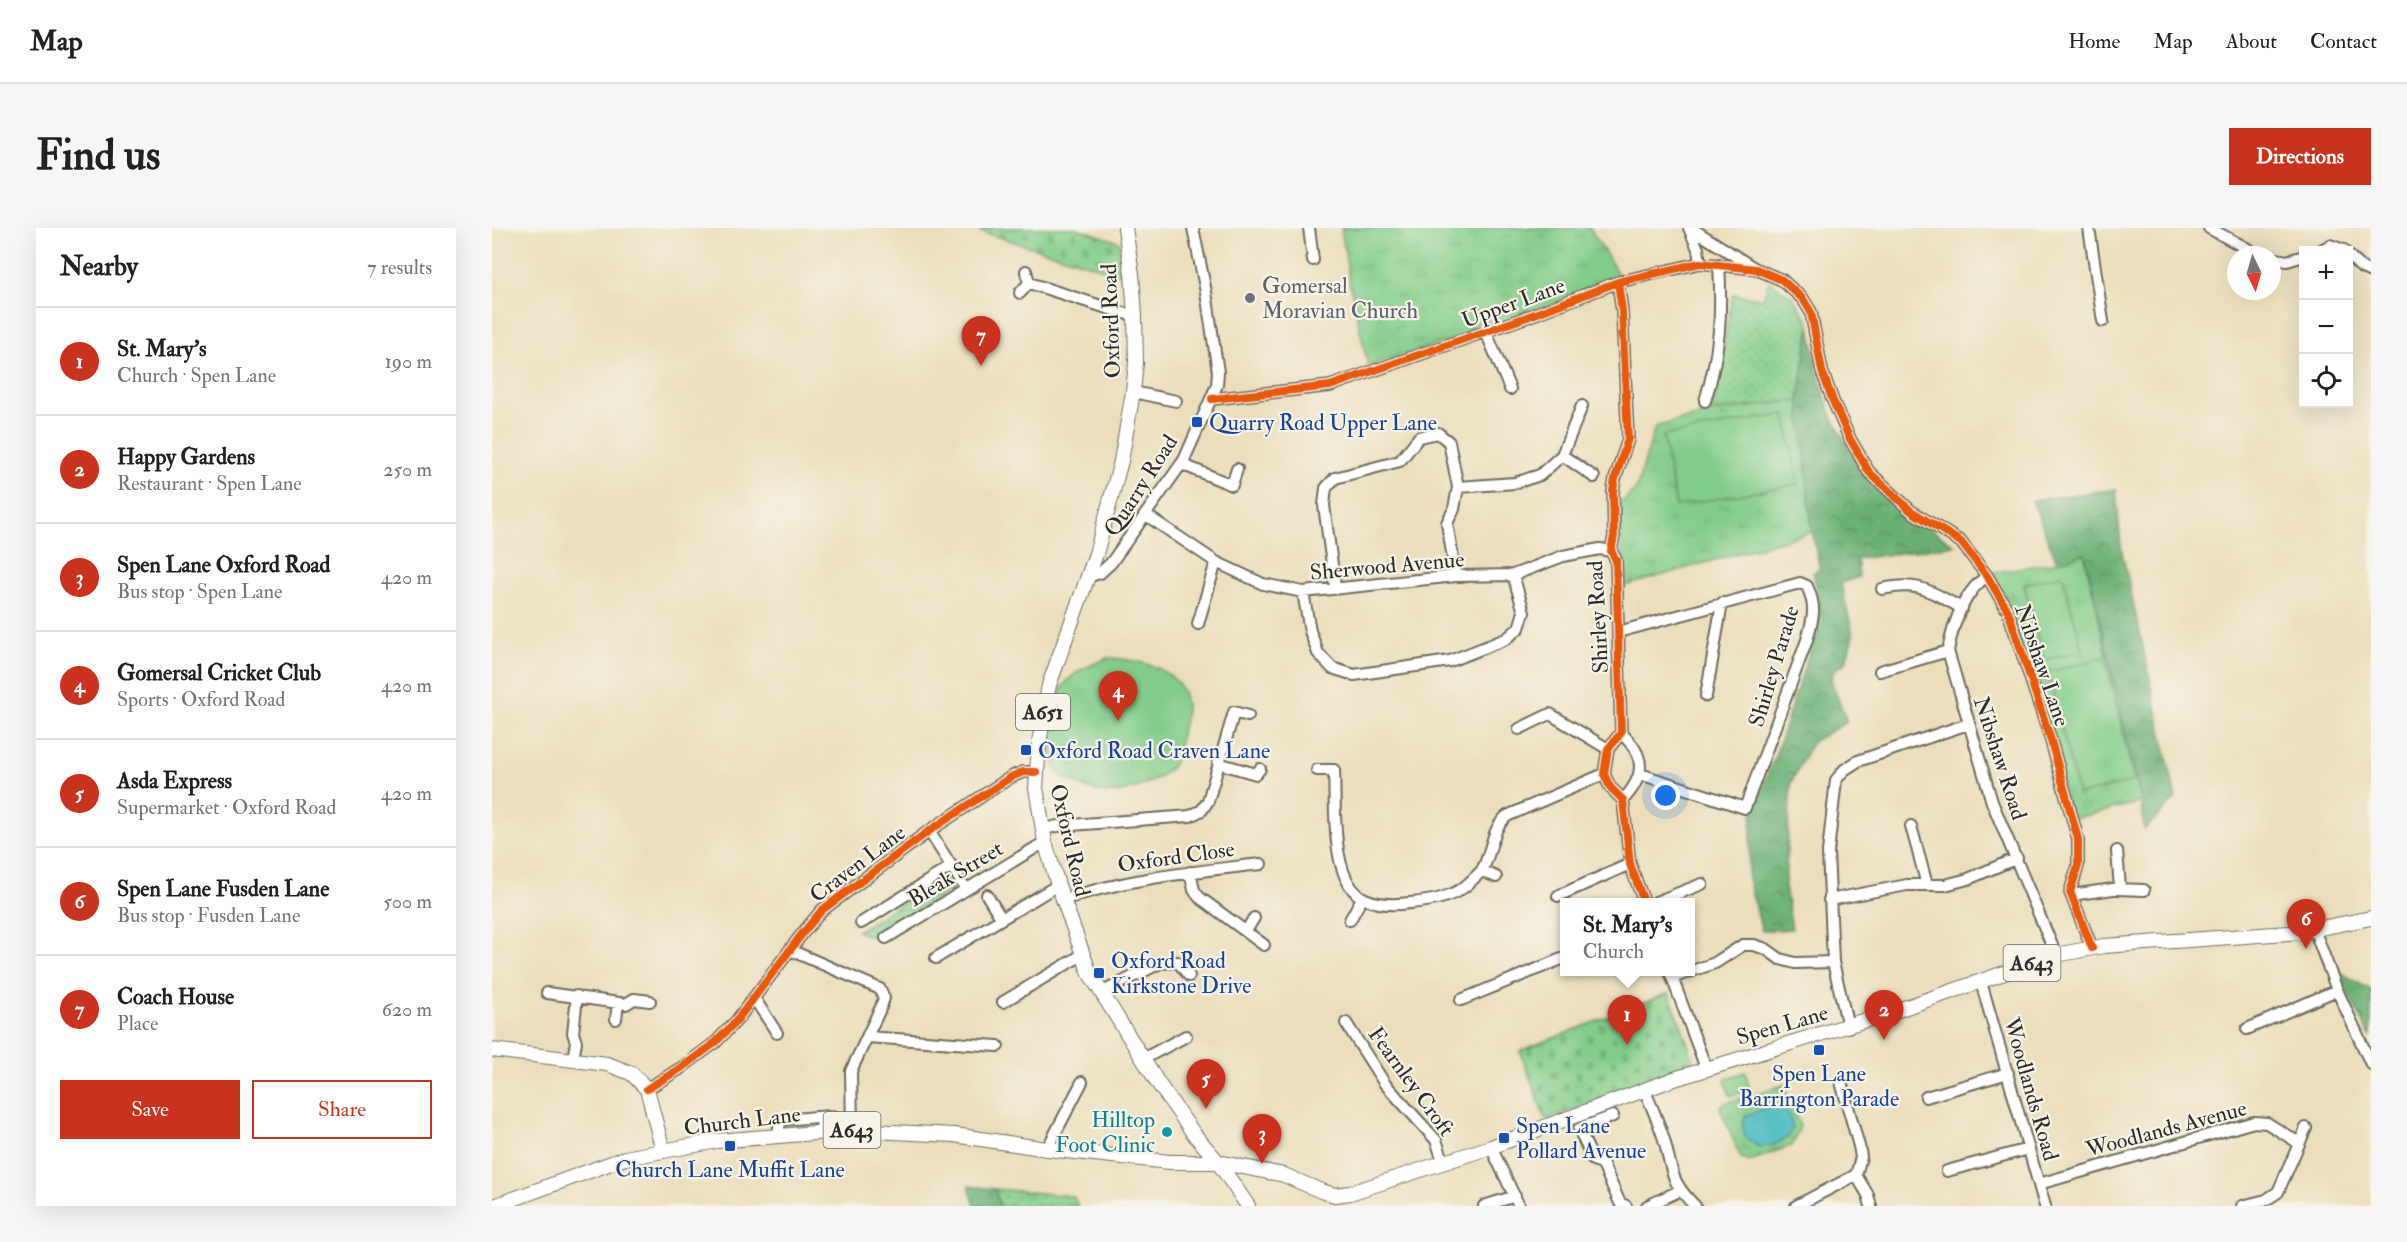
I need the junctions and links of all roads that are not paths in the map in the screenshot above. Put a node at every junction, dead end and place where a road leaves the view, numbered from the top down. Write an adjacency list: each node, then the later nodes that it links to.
1 (1125, 228): 21 (main road, Oxford Road / A651)
2 (1193, 228): 26 (street, Quarry Road)
3 (1309, 228): 10 (street)
4 (1690, 228): 12 (street); 14 (street, Upper Lane)
5 (2089, 228): 22 (street)
6 (2209, 228): 7 (street)
7 (2242, 246)
8 (2299, 257): 11 (street)
9 (2353, 259): 16 (street)
10 (1313, 260)
11 (2281, 260)
12 (1700, 263): 13 (street, Upper Lane); 17 (street, Upper Lane)
13 (1719, 264): 14 (street, Upper Lane); 28 (street)
14 (1756, 269): 20 (street, Upper Lane)
15 (1026, 271): 18 (street)
16 (2371, 272)
17 (1618, 282): 23 (street, Upper Lane); 36 (street, Shirley Road)
18 (1029, 284): 19 (street); 21 (street)
19 (1020, 293)
20 (1811, 312): 41 (street, Nibshaw Lane)
21 (1135, 315): 25 (main road, Oxford Road / A651)
22 (2103, 321)
23 (1486, 332): 24 (street); 26 (street, Upper Lane)
24 (1510, 389)
25 (1134, 392): 27 (street); 39 (main road, Oxford Road / A651)
26 (1212, 399): 31 (street, Quarry Road)
27 (1176, 401)
28 (1705, 401)
29 (1582, 406): 30 (street)
30 (1562, 455): 33 (street); 34 (street)
31 (1181, 464): 32 (street); 35 (street, Quarry Road)
32 (1238, 469)
33 (1594, 477)
34 (1458, 487): 40 (street); 42 (street)
35 (1146, 515): 37 (street, Sherwood Avenue); 39 (street, Quarry Road)
36 (1611, 551): 38 (street, Sherwood Avenue); 48 (street, Shirley Road)
37 (1216, 562): 44 (street, Sherwood Avenue); 47 (street)
38 (1513, 575): 40 (street, Sherwood Avenue); 44 (street)
39 (1090, 576): 59 (main road, Oxford Road / A651)
40 (1456, 576): 42 (street, Sherwood Avenue)
41 (1987, 576): 46 (street); 82 (street, Nibshaw Lane)
42 (1335, 587): 44 (street, Sherwood Avenue)
43 (1882, 589): 46 (street)
44 (1303, 592)
45 (1722, 603): 48 (street, Shirley Parade); 51 (street); 62 (street, Shirley Parade)
46 (1962, 608): 49 (street)
47 (1198, 624)
48 (1618, 632): 55 (street, Shirley Road)
49 (1948, 651): 50 (street); 53 (street, Nibshaw Road)
50 (1880, 671)
51 (1706, 696)
52 (1248, 716): 57 (street)
53 (1968, 724): 68 (street, Nibshaw Road); 88 (street)
54 (1519, 729): 56 (street)
55 (1621, 733): 56 (street); 62 (street)
56 (1608, 749): 61 (street)
57 (1218, 763): 60 (street); 66 (street)
58 (1317, 770): 84 (street)
59 (1036, 772): 65 (street, Craven Lane); 66 (main road, Oxford Road / A651)
60 (1258, 774)
61 (1604, 774): 63 (street); 72 (street)
62 (1640, 774): 63 (street)
63 (1623, 800): 70 (street)
64 (1911, 826): 77 (street)
65 (929, 831): 71 (street); 99 (street, Craven Lane)
66 (1044, 836): 76 (main road, Oxford Road / A651); 78 (street, Bleak Street)
67 (2117, 851): 79 (street)
68 (2017, 858): 77 (street); 102 (street, Nibshaw Road)
69 (1261, 864): 73 (street, Oxford Close)
70 (1630, 864): 83 (street); 85 (street)
71 (951, 866): 78 (street); 93 (street)
72 (1482, 871): 74 (street); 84 (street)
73 (1190, 872): 87 (street, Oxford Close); 95 (street)
74 (1496, 877)
75 (1702, 884): 86 (street)
76 (1058, 885): 87 (main road, Oxford Road / A651); 89 (street)
77 (1928, 885): 88 (street)
78 (966, 889): 96 (street, Bleak Street)
79 (2117, 889): 80 (street); 82 (street)
80 (2144, 890)
81 (987, 895): 89 (street)
82 (2072, 895): 98 (street)
83 (1558, 896)
84 (1362, 898): 92 (street)
85 (1642, 898)
86 (1668, 898)
87 (1062, 900): 101 (main road, Oxford Road / A651)
88 (1828, 900): 104 (street)
89 (1001, 918): 100 (street)
90 (1254, 918): 95 (street)
91 (2371, 918): 94 (main road, Spen Lane / A643)
92 (1350, 920)
93 (861, 923)
94 (2314, 929): 98 (main road, Spen Lane / A643); 109 (street)
95 (1246, 931): 97 (street)
96 (886, 938)
97 (1264, 945)
98 (2092, 948): 102 (main road, Spen Lane / A643)
99 (790, 950): 113 (street, Craven Lane); 124 (street)
100 (940, 952)
101 (1082, 955): 111 (main road, Oxford Road / A651); 116 (street)
102 (2056, 955): 108 (main road, Spen Lane / A643)
103 (1560, 960): 115 (street)
104 (1833, 962): 105 (street); 120 (street)
105 (1695, 968)
106 (1189, 976): 111 (street)
107 (1671, 976): 130 (street)
108 (1981, 982): 120 (main road, Spen Lane / A643); 131 (street, Woodlands Road)
109 (2337, 990): 121 (street); 129 (street)
110 (546, 993): 112 (street)
111 (1101, 993): 128 (main road, Oxford Road / A651)
112 (577, 996): 117 (street); 127 (street)
113 (754, 998): 122 (street); 134 (street, Craven Lane)
114 (650, 1000): 117 (street)
115 (1461, 1000)
116 (1003, 1002)
117 (618, 1003): 118 (street)
118 (616, 1019)
119 (1346, 1023): 150 (street, Fearnley Croft)
120 (1848, 1027): 130 (main road, Spen Lane / A643)
121 (2247, 1029)
122 (777, 1033)
123 (1186, 1036): 128 (street)
124 (867, 1037): 125 (street); 141 (street)
125 (998, 1046)
126 (492, 1050): 127 (main road)
127 (573, 1059): 134 (main road)
128 (1143, 1059): 149 (main road, Oxford Road / A651)
129 (2371, 1064)
130 (1706, 1068): 135 (main road, Spen Lane / A643)
131 (2008, 1073): 136 (street); 147 (street, Woodlands Road)
132 (1082, 1082): 146 (street)
133 (1841, 1082): 152 (street)
134 (647, 1089): 148 (main road)
135 (1644, 1089): 145 (main road, Spen Lane / A643); 154 (street)
136 (1926, 1097)
137 (832, 1116): 139 (street)
138 (1613, 1116): 157 (street)
139 (818, 1117): 142 (street); 143 (street)
140 (2306, 1128): 144 (street)
141 (852, 1130): 142 (main road, Church Lane / A643); 146 (main road, Church Lane / A643)
142 (820, 1132): 143 (main road, Church Lane / A643)
143 (778, 1135): 148 (main road, Church Lane / A643)
144 (2299, 1143): 153 (street, Woodlands Avenue); 166 (street)
145 (1491, 1147): 150 (main road, Spen Lane / A643); 155 (street)
146 (1047, 1149): 149 (main road, Church Lane / A643)
147 (2028, 1149): 151 (street); 153 (street, Woodlands Road)
148 (663, 1151): 158 (main road, Church Lane / A643)
149 (1218, 1162): 150 (main road, Spen Lane / A643); 156 (main road, Oxford Road / A651)
150 (1444, 1163)
151 (1947, 1170)
152 (1856, 1175): 163 (street); 164 (street)
153 (2038, 1184): 165 (street, Woodlands Road)
154 (1679, 1191): 161 (street); 162 (street)
155 (1517, 1201): 159 (street)
156 (1244, 1205)
157 (1624, 1205)
158 (494, 1206)
159 (1484, 1206)
160 (1642, 1206): 161 (street)
161 (1647, 1206)
162 (1695, 1206)
163 (1796, 1206)
164 (1871, 1206)
165 (2045, 1206)
166 (2242, 1206)

